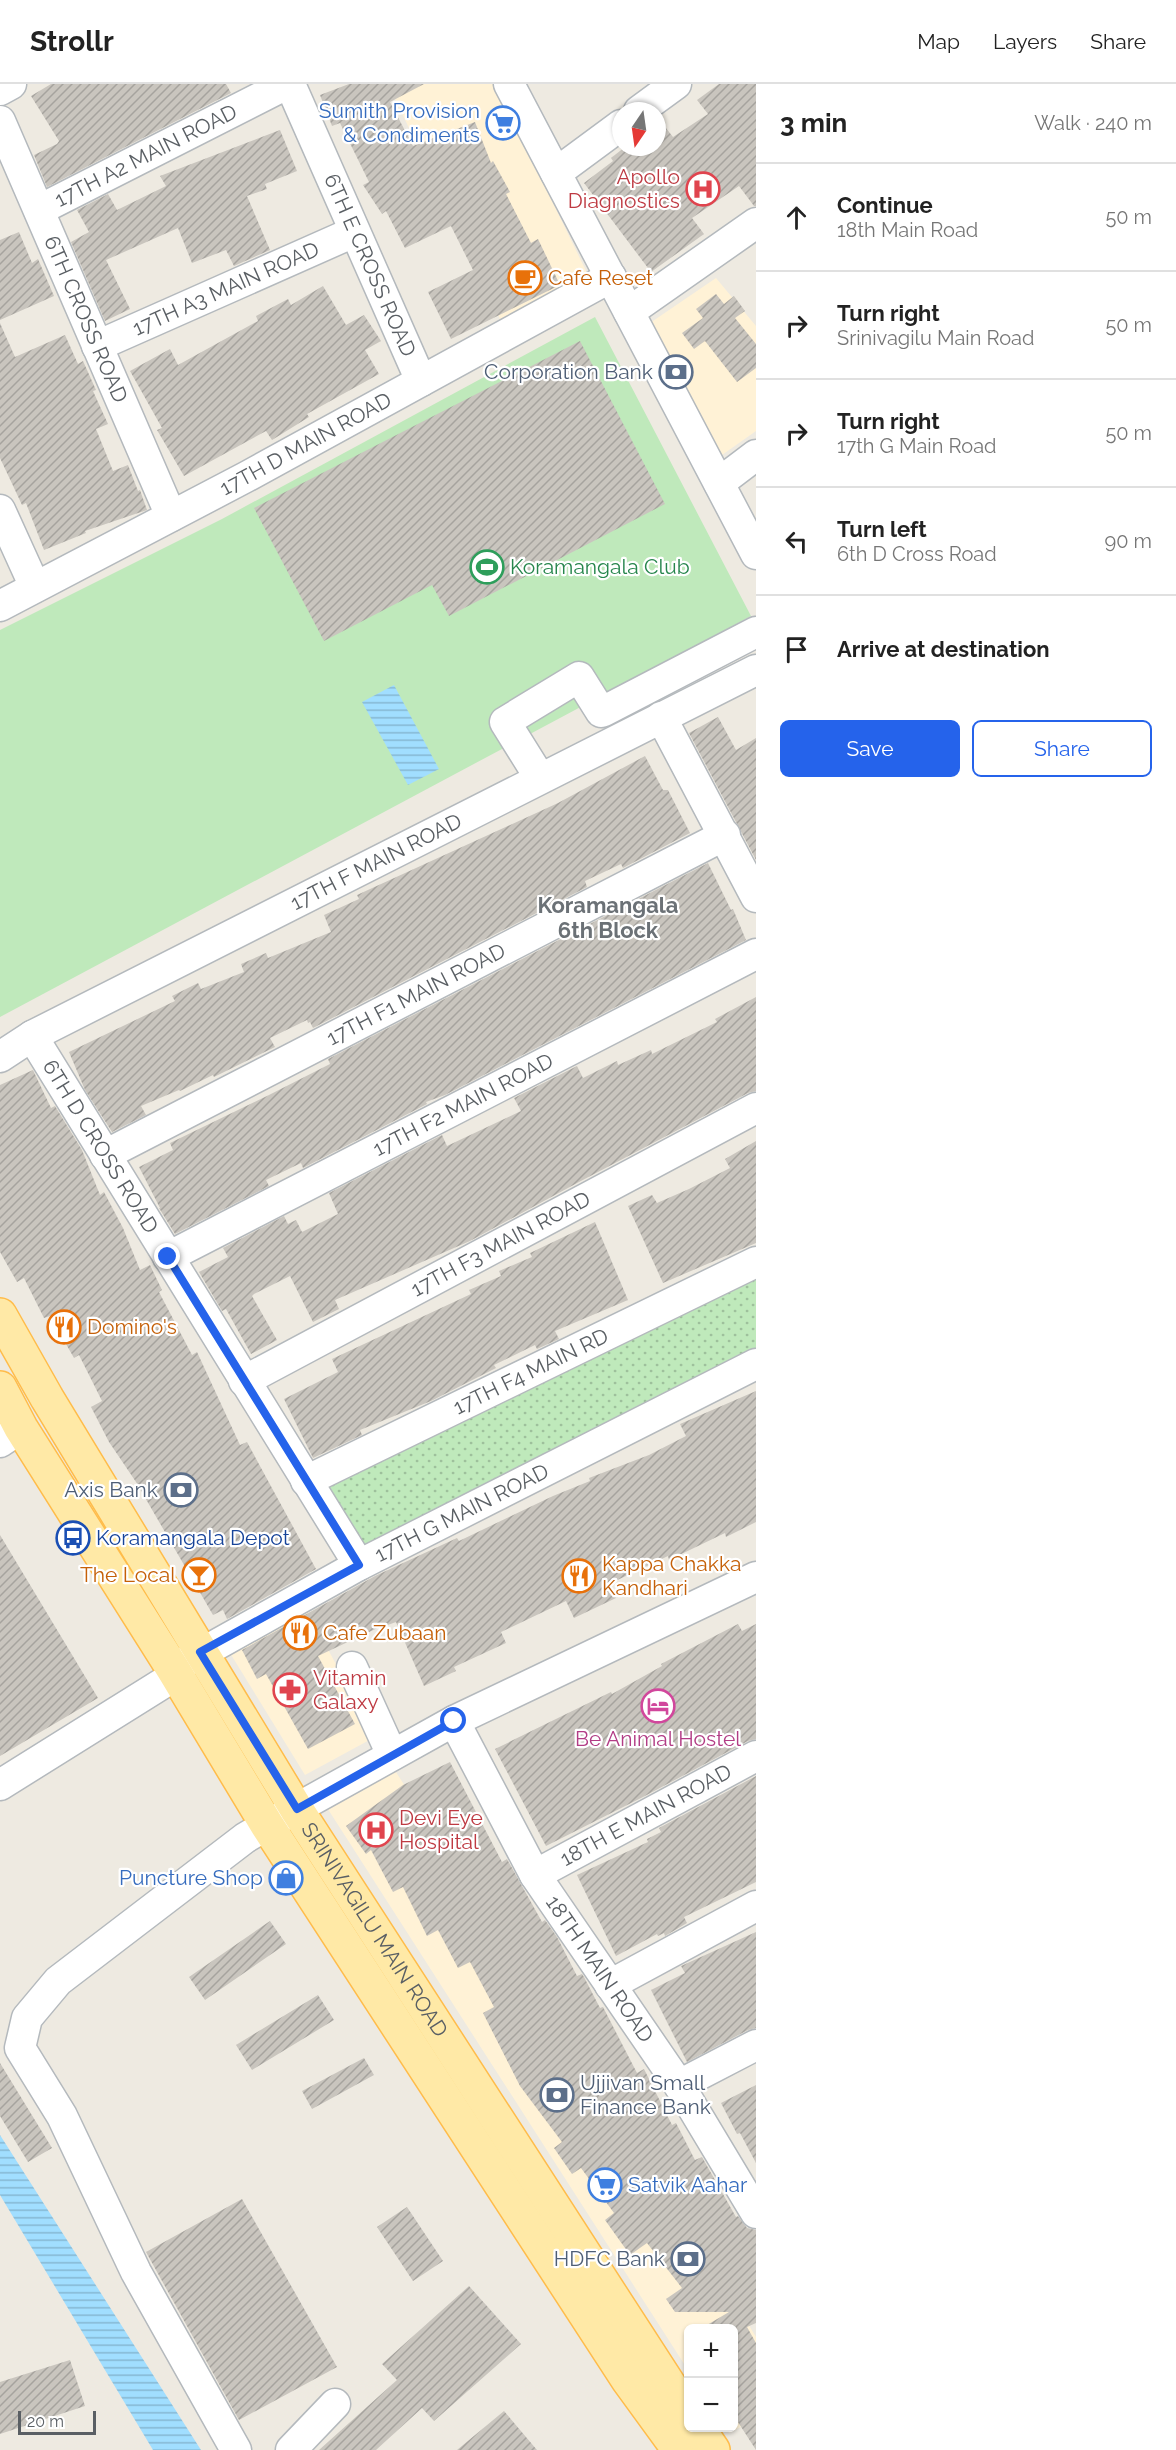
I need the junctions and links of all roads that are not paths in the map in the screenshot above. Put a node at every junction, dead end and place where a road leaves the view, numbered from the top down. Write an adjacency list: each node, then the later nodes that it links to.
1 (11, 84): 5 (street)
2 (288, 84): 10 (street, 17TH A2 MAIN ROAD); 12 (street, 6TH E CROSS ROAD)
3 (509, 84): 9 (street)
4 (676, 84): 6 (street)
5 (0, 90)
6 (651, 102)
7 (0, 122): 10 (street, 6TH CROSS ROAD)
8 (612, 132): 9 (street)
9 (556, 173): 13 (street)
10 (39, 210): 15 (street, 6TH CROSS ROAD)
11 (756, 223): 14 (street)
12 (354, 232): 15 (street, 17TH A3 MAIN ROAD); 16 (street, 6TH E CROSS ROAD)
13 (611, 277): 14 (street); 16 (street, 17TH D MAIN ROAD)
14 (629, 312): 18 (street)
15 (97, 346): 20 (street, 6TH CROSS ROAD)
16 (421, 381): 20 (street, 17TH D MAIN ROAD)
17 (756, 454): 18 (street)
18 (719, 483): 21 (street)
19 (0, 510): 22 (street)
20 (171, 516): 22 (street, 17TH D MAIN ROAD)
21 (756, 554)
22 (35, 587): 23 (street, 17TH D MAIN ROAD)
23 (0, 606)
24 (756, 632): 27 (street)
25 (756, 670): 26 (street, 17TH F MAIN ROAD)
26 (661, 717): 27 (street, 17TH F MAIN ROAD); 28 (street)
27 (540, 778): 31 (street, 17TH F MAIN ROAD)
28 (725, 835): 29 (street); 34 (street, 17TH F1 MAIN ROAD)
29 (756, 897)
30 (756, 954): 35 (street, 17TH F2 MAIN ROAD)
31 (32, 1036): 32 (street, 17TH F MAIN ROAD); 34 (street, 6TH D CROSS ROAD)
32 (0, 1056)
33 (756, 1108): 39 (street, 17TH F3 MAIN ROAD)
34 (105, 1155): 35 (street, 6TH D CROSS ROAD)
35 (168, 1257): 39 (street, 6TH D CROSS ROAD)
36 (756, 1262): 42 (street, 17TH F4 MAIN RD)
37 (0, 1315): 45 (main road, SRINIVAGILU MAIN ROAD)
38 (756, 1364): 43 (street, 17TH G MAIN ROAD)
39 (244, 1381): 42 (street, 6TH D CROSS ROAD)
40 (0, 1388): 41 (main road, SRINIVAGILU MAIN ROAD)
41 (10, 1435): 45 (main road, SRINIVAGILU MAIN ROAD)
42 (306, 1480): 43 (street, 6TH D CROSS ROAD)
43 (359, 1565): 45 (street, 17TH G MAIN ROAD)
44 (756, 1577): 47 (street)
45 (183, 1665): 50 (street, 17TH G MAIN ROAD); 51 (main road, SRINIVAGILU MAIN ROAD); 52 (main road, SRINIVAGILU MAIN ROAD)
46 (352, 1667): 48 (street)
47 (454, 1721): 48 (street); 53 (street, 18TH MAIN ROAD)
48 (392, 1755): 51 (street)
49 (756, 1756): 53 (street, 18TH E MAIN ROAD)
50 (0, 1785)
51 (297, 1809): 52 (street); 60 (main road, SRINIVAGILU MAIN ROAD)
52 (267, 1825): 61 (main road, SRINIVAGILU MAIN ROAD); 62 (street)
53 (535, 1875): 55 (street, 18TH MAIN ROAD)
54 (756, 1906): 55 (street)
55 (610, 1985): 57 (street, 18TH MAIN ROAD)
56 (756, 2045): 57 (street)
57 (679, 2085): 58 (street, 18TH MAIN ROAD)
58 (754, 2204)
59 (335, 2404): 63 (street)
60 (684, 2408)
61 (699, 2444)
62 (236, 2450)
63 (291, 2450)

